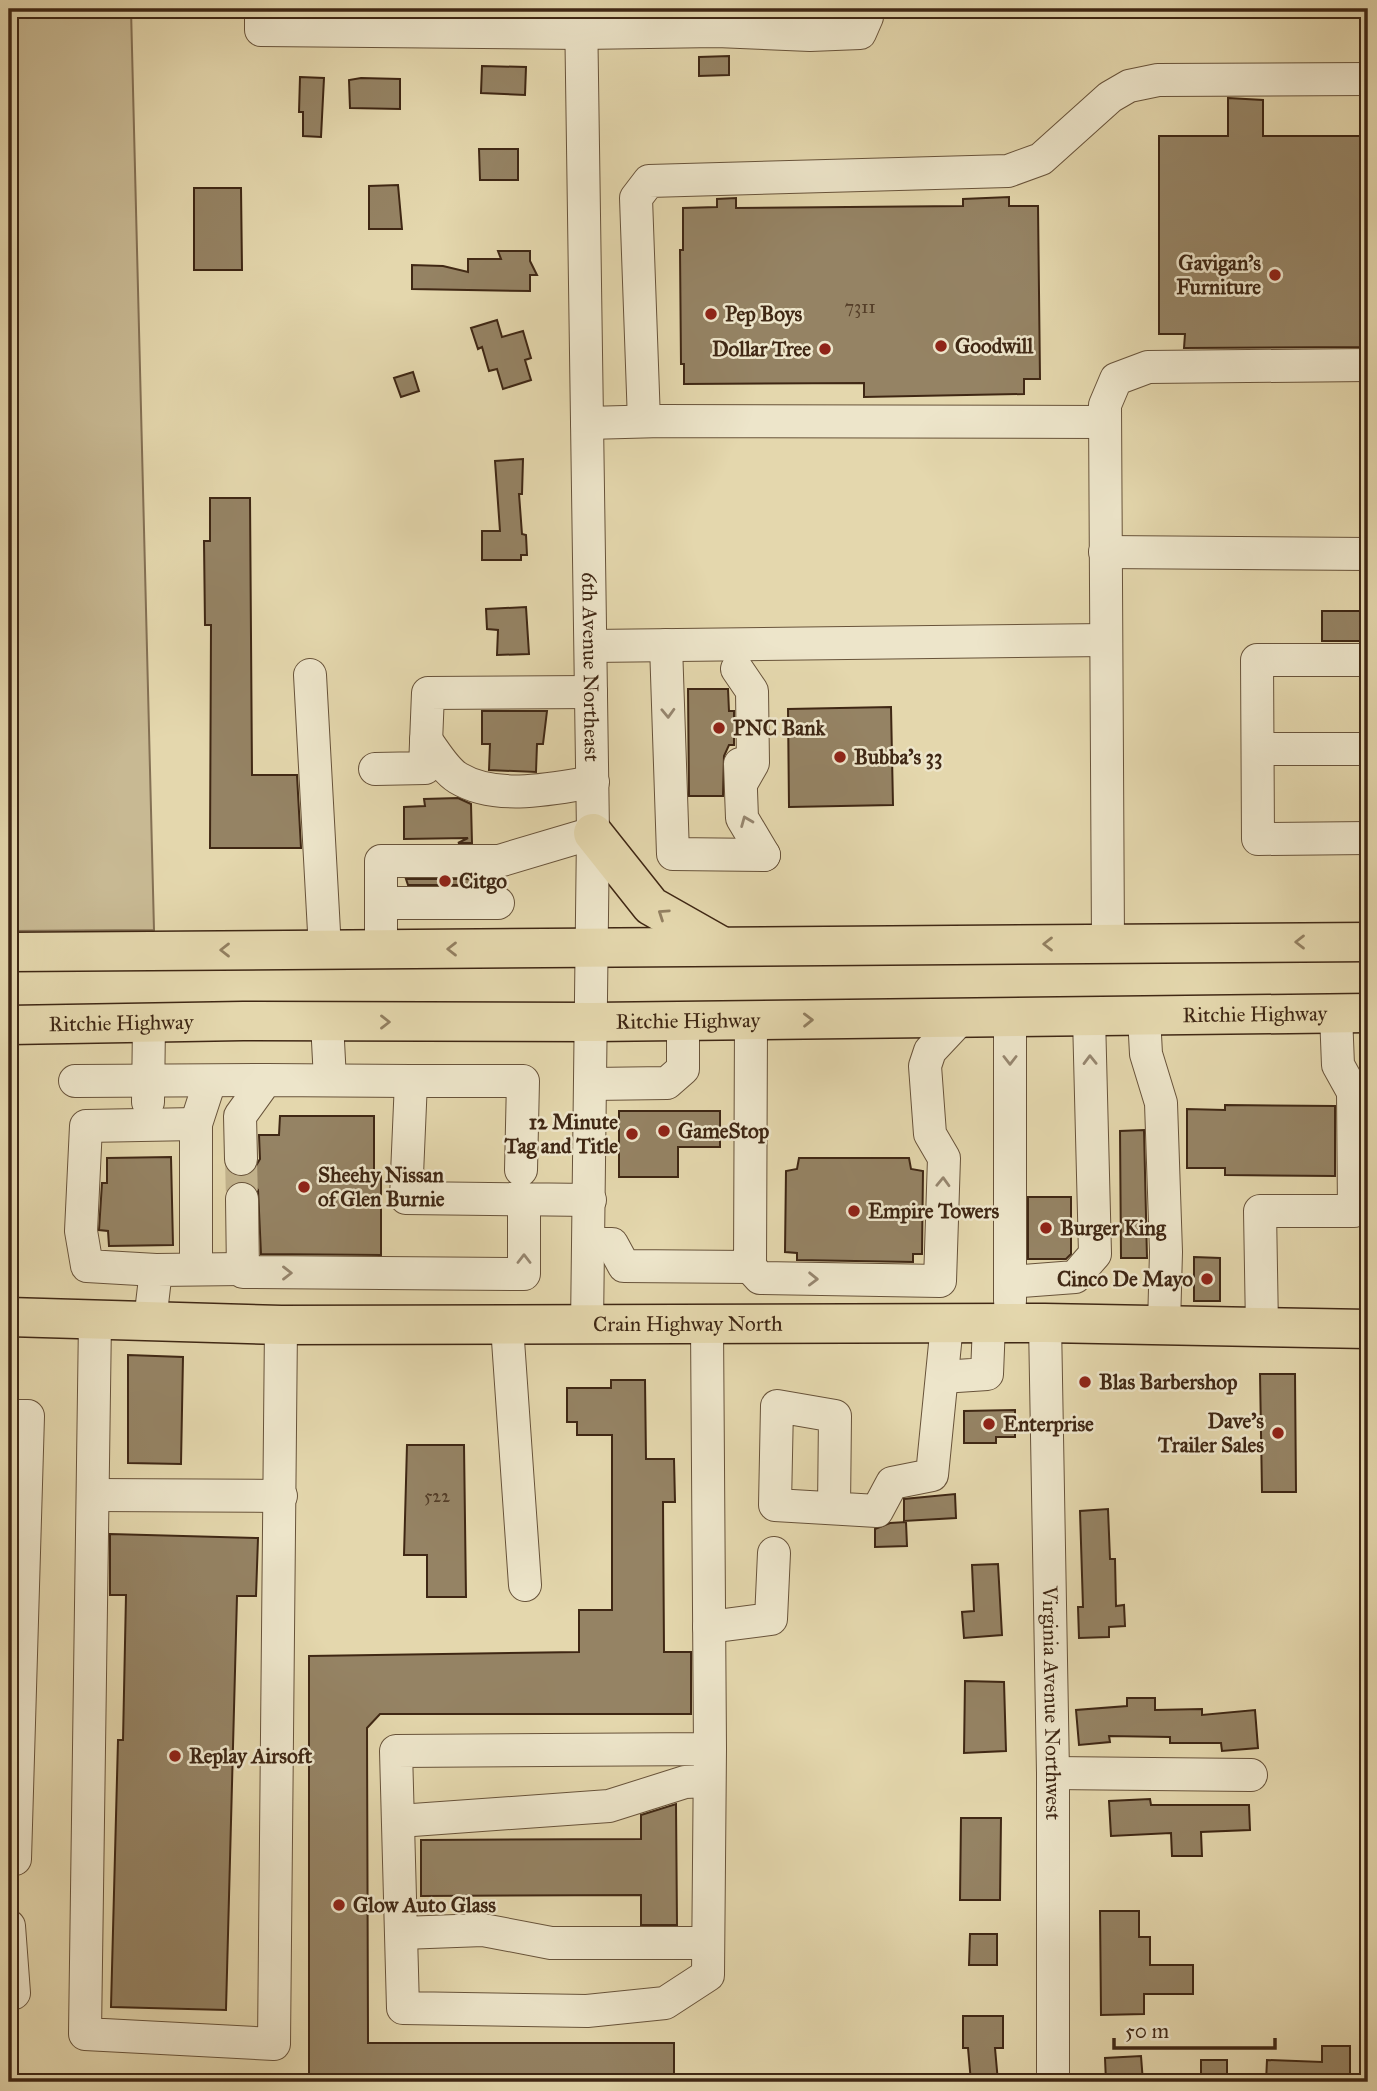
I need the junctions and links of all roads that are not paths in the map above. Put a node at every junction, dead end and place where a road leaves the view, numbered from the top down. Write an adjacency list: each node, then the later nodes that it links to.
1 (867, 18): 3 (street)
2 (261, 19): 3 (street)
3 (581, 21): 5 (street, 6th Avenue Northeast)
4 (1368, 79): 6 (street)
5 (584, 219): 6 (street); 10 (street, 6th Avenue Northeast)
6 (636, 220): 8 (street)
7 (1368, 365): 9 (street)
8 (644, 421): 9 (street); 10 (street)
9 (1105, 422): 11 (street)
10 (587, 423): 15 (street, 6th Avenue Northeast)
11 (1105, 552): 12 (street); 13 (street)
12 (1368, 554)
13 (1106, 640): 16 (street); 38 (street)
14 (666, 645): 15 (street); 16 (street); 27 (street, one-way to 27)
15 (591, 646): 19 (street, 6th Avenue Northeast)
16 (736, 657): 20 (street); 27 (street)
17 (1368, 660): 23 (street)
18 (310, 675): 43 (street)
19 (591, 692): 21 (street); 26 (street, 6th Avenue Northeast)
20 (740, 710)
21 (426, 740): 25 (street); 26 (street)
22 (739, 746): 27 (street)
23 (1258, 749): 24 (street); 29 (street)
24 (1368, 749)
25 (375, 769)
26 (593, 782): 28 (street, 6th Avenue Northeast)
27 (741, 784)
28 (593, 833): 32 (street); 39 (main road, one-way to 28); 41 (street, 6th Avenue Northeast)
29 (1368, 838)
30 (425, 861): 31 (street); 33 (street); 34 (street)
31 (458, 861): 32 (street); 35 (street)
32 (499, 861): 36 (street)
33 (381, 903): 34 (street); 42 (street)
34 (426, 903): 35 (street)
35 (458, 903): 36 (street)
36 (498, 903): 40 (street)
37 (1368, 942): 38 (main road, one-way to 38)
38 (1108, 943): 39 (main road, one-way to 39)
39 (723, 947): 41 (main road)
40 (497, 948): 41 (main road); 42 (main road, one-way to 42)
41 (594, 948): 54 (street, 6th Avenue Northeast)
42 (381, 949): 43 (main road)
43 (325, 950): 44 (main road, one-way to 44)
44 (9, 952)
45 (1352, 1014): 46 (main road, Ritchie Highway); 85 (street)
46 (1144, 1016): 47 (main road, Ritchie Highway); 81 (street)
47 (1089, 1017): 49 (main road, Ritchie Highway); 74 (street, one-way to 47)
48 (961, 1018): 49 (main road, Ritchie Highway); 50 (main road, Ritchie Highway, one-way to 48); 70 (street, one-way to 48)
49 (1010, 1018): 74 (street, one-way to 74)
50 (751, 1020): 51 (main road, Ritchie Highway); 70 (street)
51 (683, 1021): 54 (main road, Ritchie Highway); 62 (street)
52 (327, 1022): 53 (main road, Ritchie Highway); 54 (main road, Ritchie Highway, one-way to 54); 57 (street)
53 (149, 1023): 55 (main road, Ritchie Highway); 59 (street)
54 (593, 1023): 62 (street, 6th Avenue Northeast)
55 (9, 1025)
56 (266, 1080): 57 (street); 60 (street); 65 (street)
57 (330, 1080): 61 (street)
58 (75, 1081): 59 (street)
59 (148, 1081): 60 (street); 64 (street)
60 (210, 1081): 63 (street)
61 (411, 1081): 66 (street); 66 (street)
62 (592, 1084): 68 (street, 6th Avenue Northeast)
63 (197, 1124): 64 (street); 71 (street)
64 (147, 1125): 73 (street)
65 (241, 1159)
66 (523, 1185): 68 (street); 72 (street, one-way to 66)
67 (242, 1199): 72 (street)
68 (590, 1200): 69 (street, 6th Avenue Northeast)
69 (589, 1244): 70 (street); 83 (street, 6th Avenue Northeast)
70 (750, 1267)
71 (196, 1269): 72 (street); 73 (street)
72 (243, 1269)
73 (156, 1270): 77 (street)
74 (1010, 1282): 78 (street)
75 (9, 1317): 76 (main road, Crain Highway North)
76 (95, 1320): 77 (main road, Crain Highway North); 89 (street)
77 (150, 1321): 80 (main road, Crain Highway North)
78 (1014, 1323): 79 (main road, Crain Highway North); 81 (main road, Crain Highway North); 87 (street); 96 (street, Virginia Avenue Northwest)
79 (947, 1324): 84 (main road, Crain Highway North); 87 (street)
80 (281, 1325): 82 (main road, Crain Highway North); 90 (street)
81 (1164, 1325): 85 (main road, Crain Highway North)
82 (507, 1326): 83 (main road, Crain Highway North); 93 (street)
83 (587, 1326): 84 (main road, Crain Highway North)
84 (707, 1326): 94 (street)
85 (1262, 1327): 86 (main road, Crain Highway North)
86 (1368, 1329)
87 (942, 1377): 91 (street)
88 (9, 1416): 100 (street)
89 (93, 1494): 90 (street); 90 (street)
90 (281, 1496)
91 (834, 1508)
92 (774, 1552): 94 (street)
93 (525, 1585)
94 (709, 1627): 95 (street)
95 (710, 1749): 98 (street); 99 (street)
96 (1053, 1773): 97 (street); 105 (street, Virginia Avenue Northwest)
97 (1251, 1775)
98 (709, 1781): 99 (street); 103 (street)
99 (399, 1821): 102 (street)
100 (9, 1859)
101 (9, 1926): 104 (street)
102 (402, 1933): 103 (street); 103 (street)
103 (708, 1943)
104 (9, 1993)
105 (1053, 2082)

